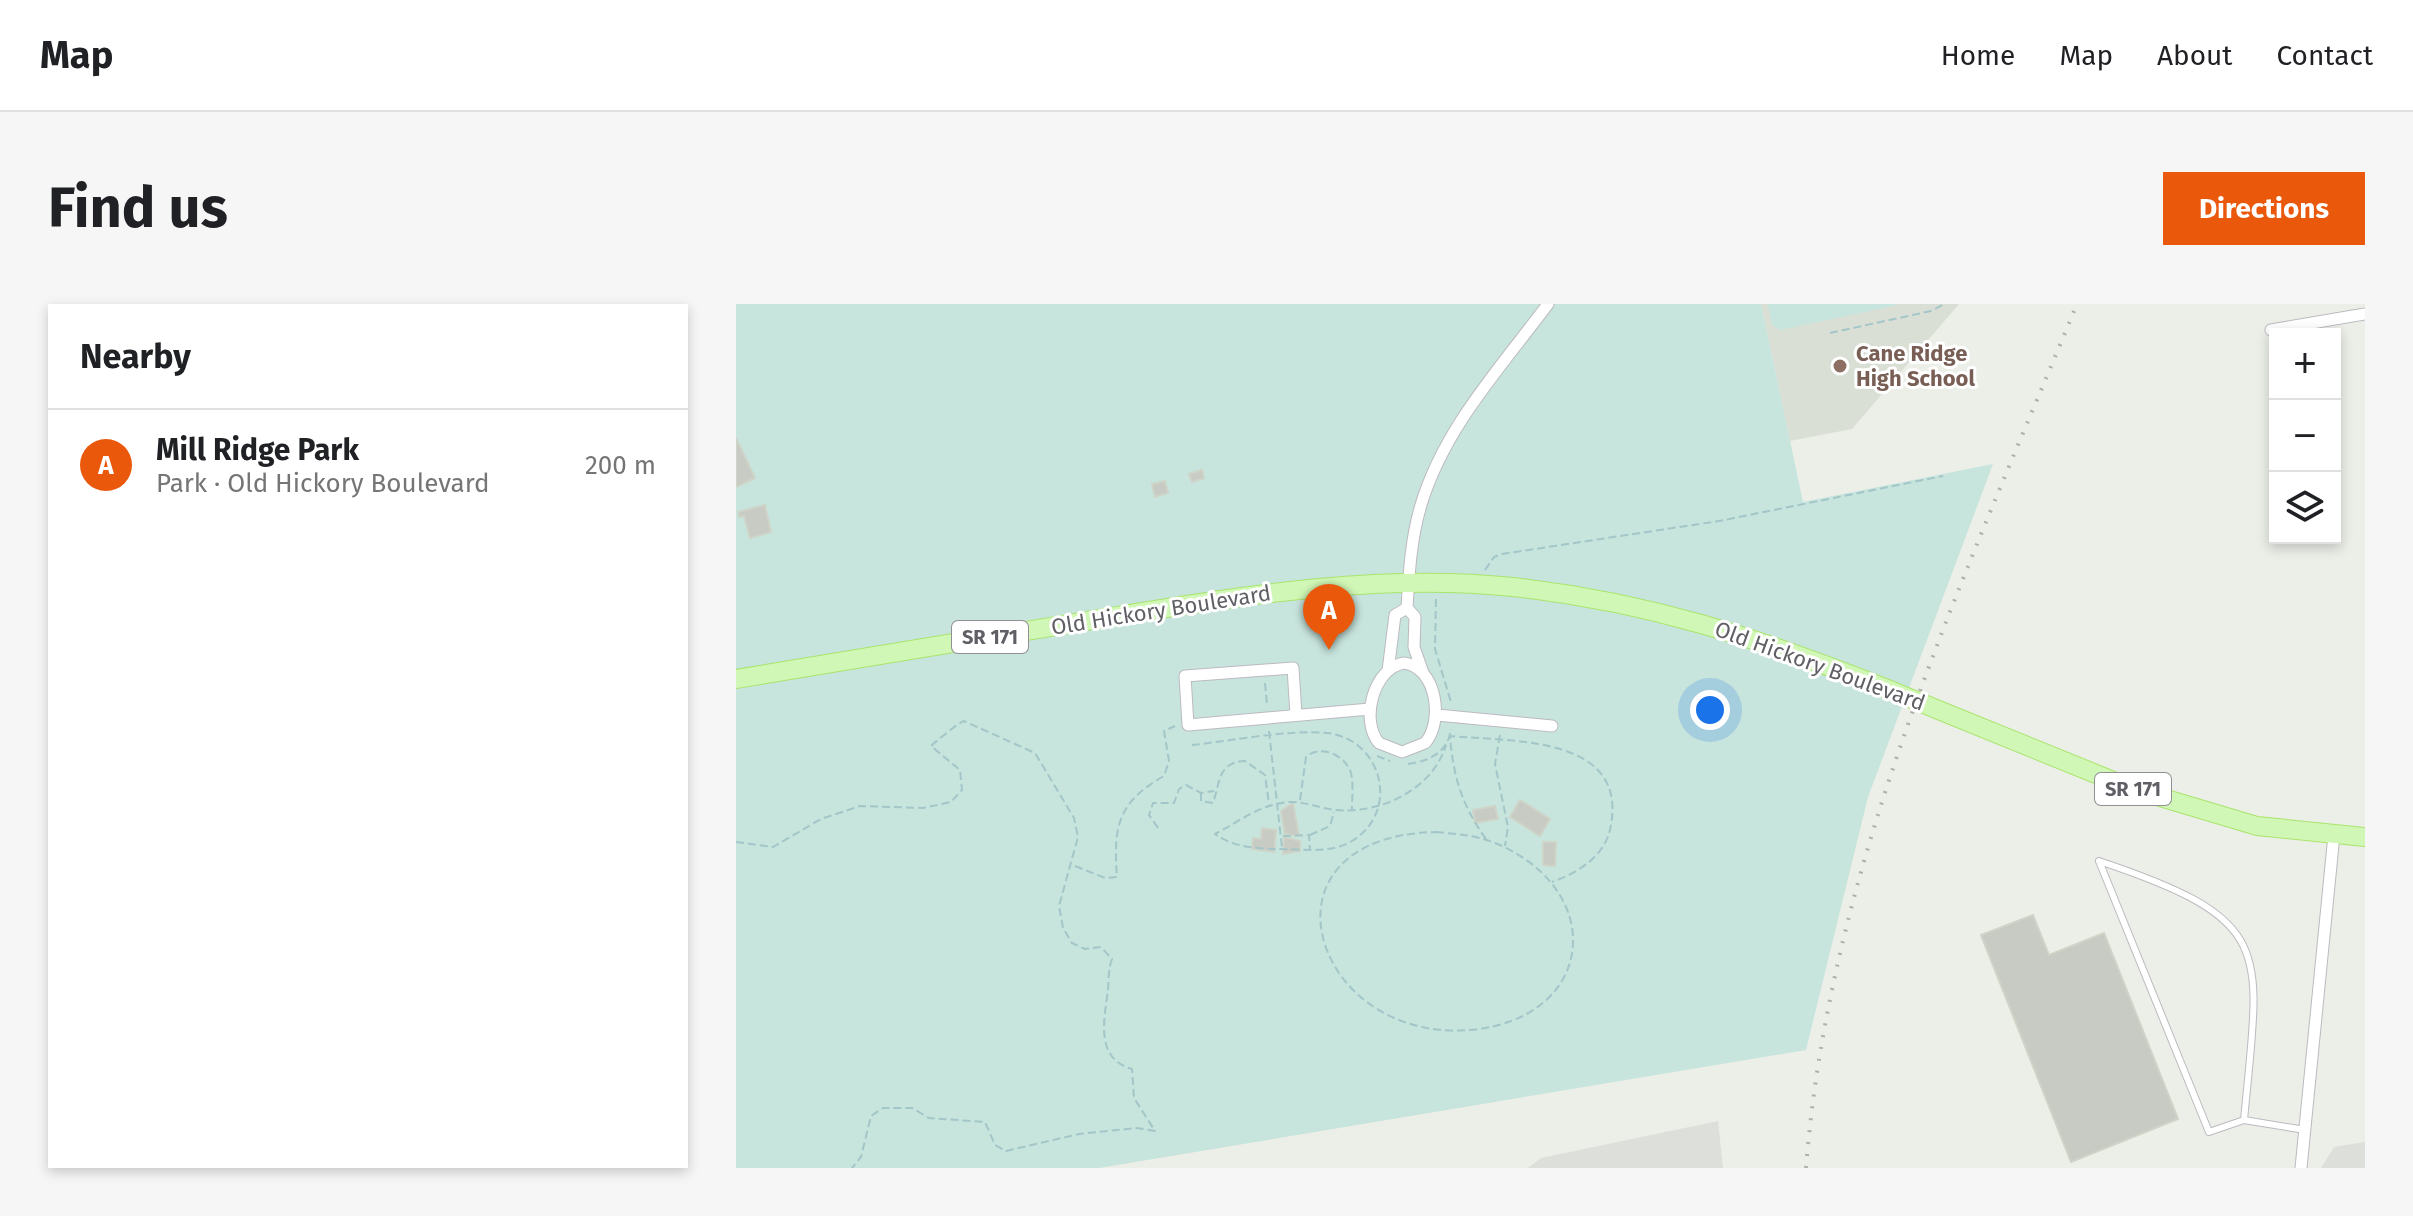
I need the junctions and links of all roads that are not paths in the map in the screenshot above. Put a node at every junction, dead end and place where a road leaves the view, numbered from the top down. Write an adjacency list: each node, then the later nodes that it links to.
1 (1548, 304): 4 (street)
2 (2365, 314): 3 (street)
3 (2283, 328)
4 (1409, 583): 5 (street); 8 (main road, Old Hickory Boulevard / SR 171); 13 (main road, Old Hickory Boulevard / SR 171, bridge)
5 (1407, 608): 6 (street); 7 (street)
6 (1388, 671): 7 (street); 9 (street)
7 (1423, 673): 11 (street)
8 (736, 679)
9 (1370, 709): 10 (street); 11 (street)
10 (1296, 715): 10 (street)
11 (1437, 715): 12 (street)
12 (1552, 726)
13 (2334, 835): 14 (main road, Old Hickory Boulevard / SR 171); 16 (street)
14 (2365, 837)
15 (2244, 1120): 15 (lane); 16 (lane)
16 (2305, 1130): 17 (street)
17 (2301, 1168)

